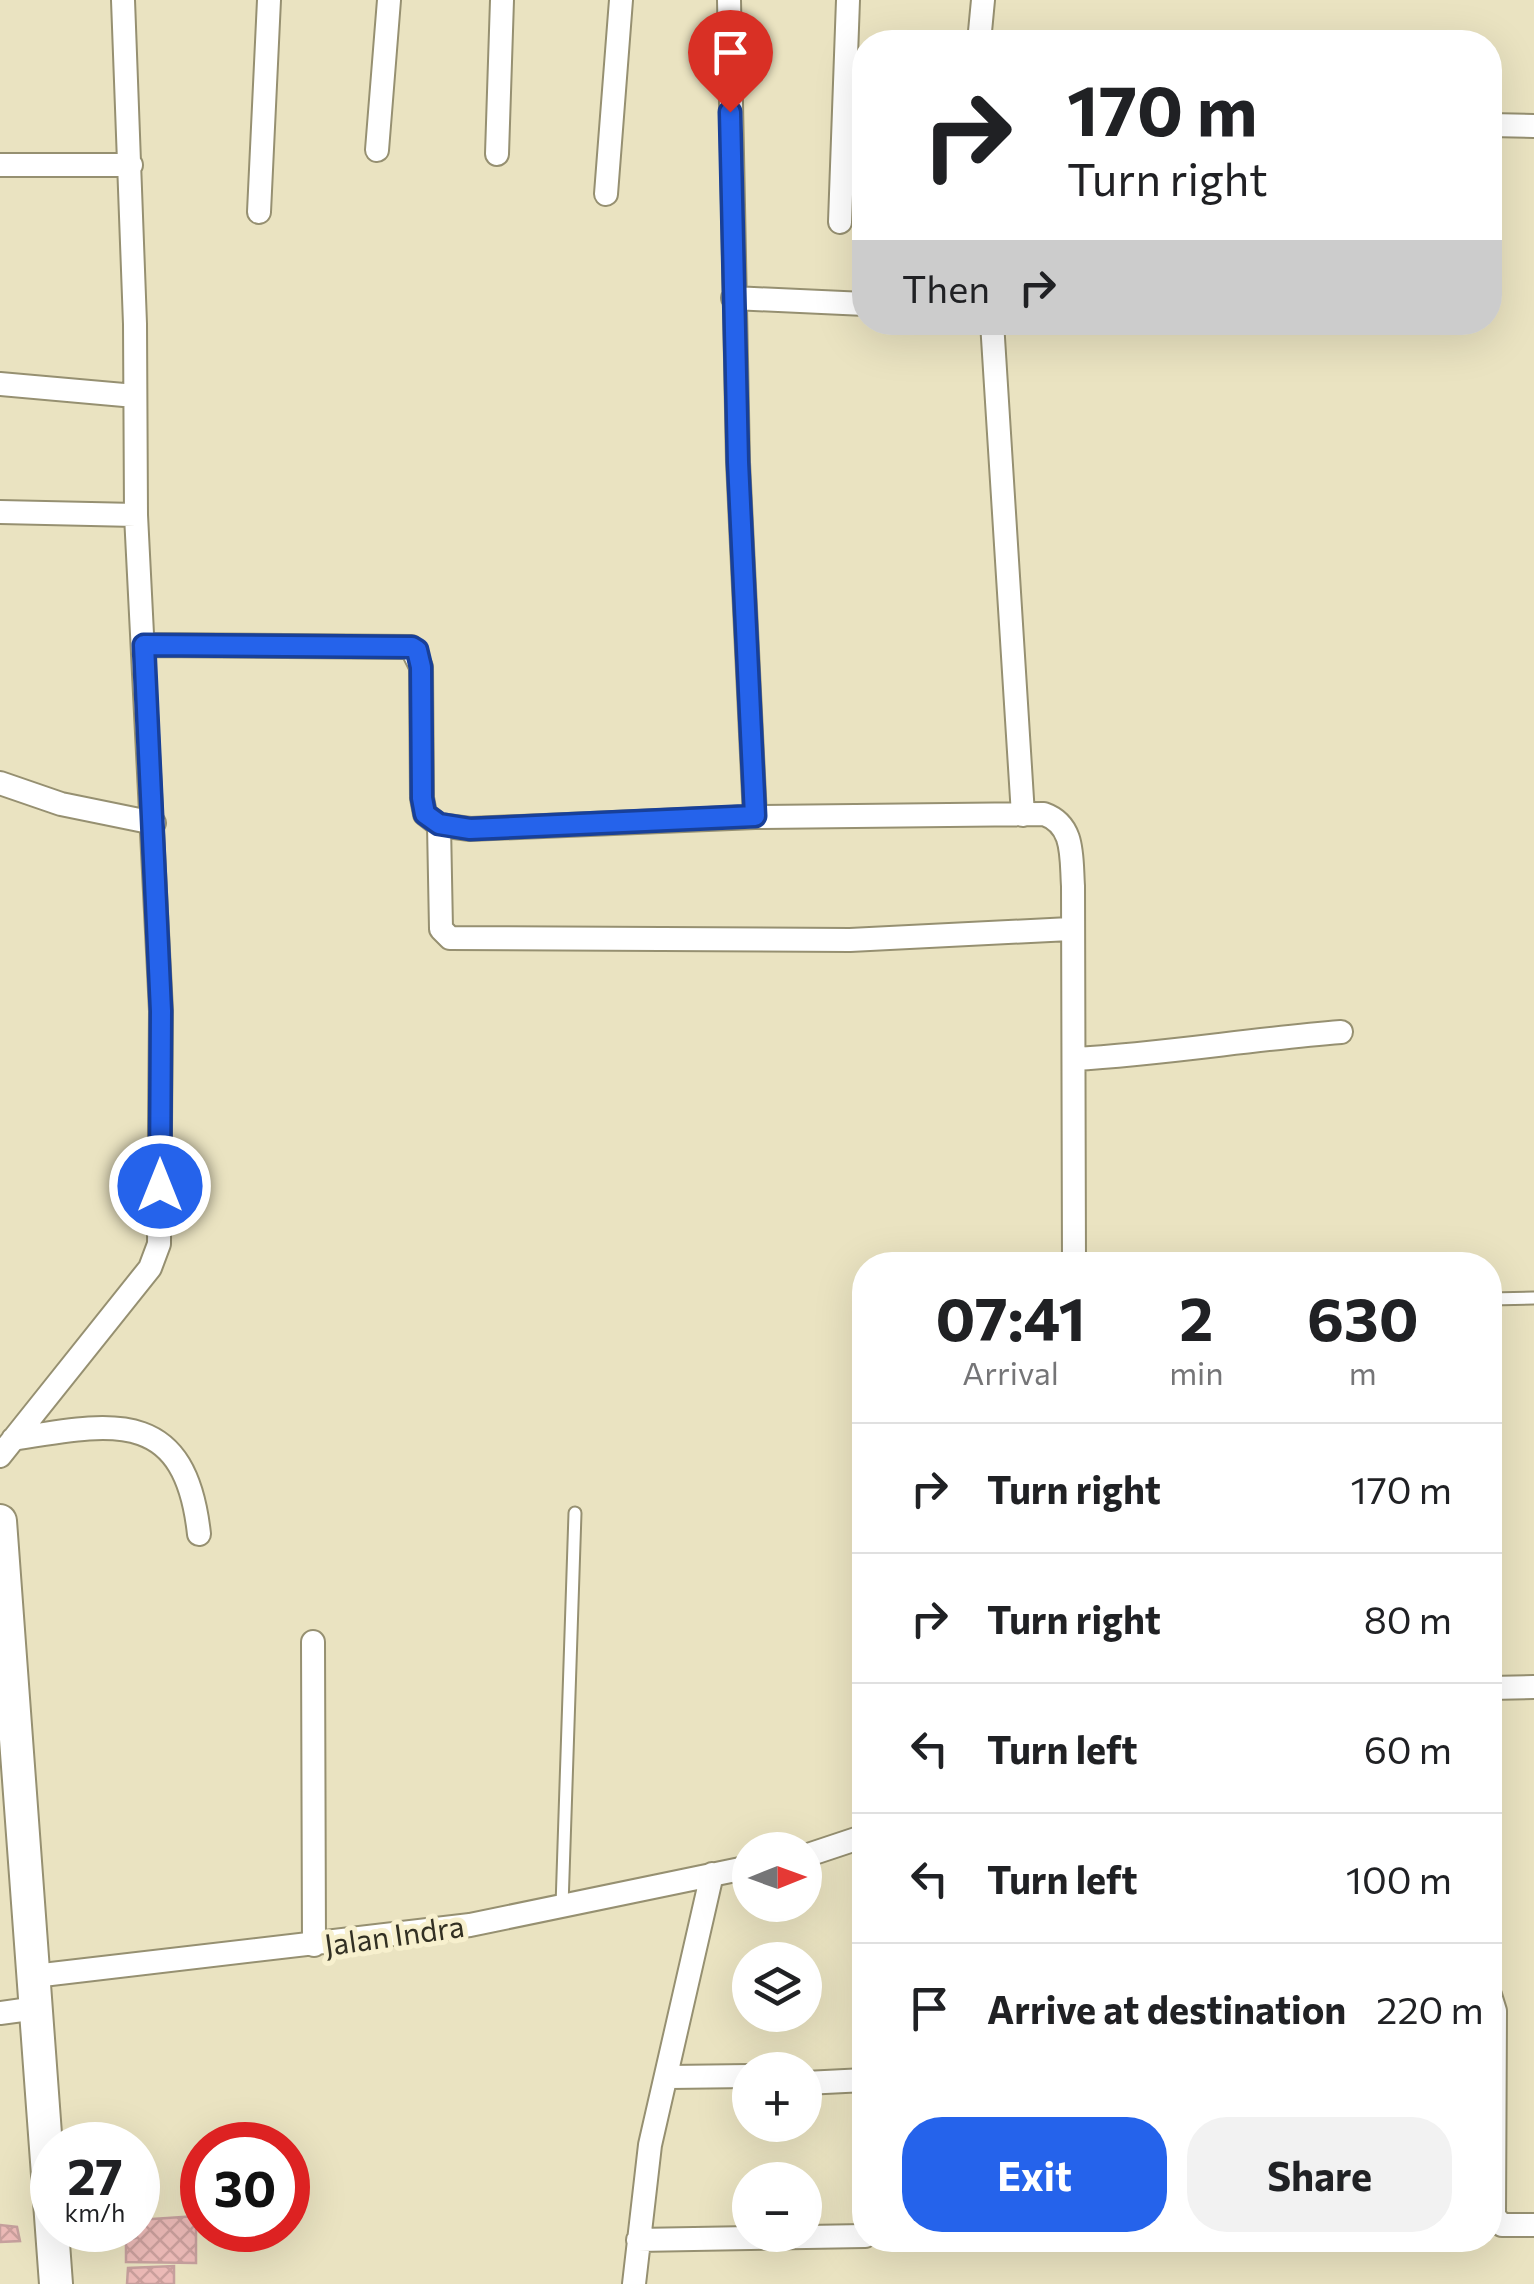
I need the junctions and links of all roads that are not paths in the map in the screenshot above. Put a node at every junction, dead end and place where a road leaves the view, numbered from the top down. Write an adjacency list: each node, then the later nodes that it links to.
1 (123, 0): 14 (street)
2 (269, 0): 17 (street)
3 (389, 0): 12 (street)
4 (502, 0): 13 (street)
5 (621, 0): 16 (street)
6 (728, 0): 19 (street)
7 (848, 0): 18 (street)
8 (982, 0): 9 (street)
9 (980, 30)
10 (1502, 125): 11 (street)
11 (1534, 126)
12 (378, 150)
13 (497, 154)
14 (131, 165): 15 (street); 23 (street)
15 (0, 166)
16 (606, 194)
17 (259, 212)
18 (840, 222)
19 (733, 298): 20 (street); 29 (street)
20 (852, 303)
21 (993, 335): 28 (street)
22 (0, 384): 23 (street)
23 (136, 396): 25 (street)
24 (0, 512): 25 (street)
25 (136, 515): 26 (street)
26 (144, 645): 30 (street); 31 (street)
27 (0, 783): 30 (street)
28 (1023, 815): 29 (street); 32 (street)
29 (755, 816): 31 (street)
30 (154, 824): 38 (street)
31 (439, 824): 32 (street)
32 (1070, 929): 34 (street)
33 (1341, 1032): 34 (street)
34 (1074, 1060): 35 (street)
35 (1074, 1252)
36 (1534, 1298): 37 (lane)
37 (1502, 1299)
38 (6, 1447): 41 (street)
39 (575, 1514): 50 (lane)
40 (0, 1521): 45 (main road)
41 (199, 1534)
42 (313, 1642): 51 (street)
43 (1502, 1688): 44 (street)
44 (1534, 1688)
45 (12, 1826): 52 (main road)
46 (852, 1840): 47 (street)
47 (822, 1850)
48 (732, 1870): 49 (street, Jalan Indra)
49 (712, 1874): 50 (street, Jalan Indra); 55 (street)
50 (562, 1906): 51 (street, Jalan Indra)
51 (314, 1945): 52 (street, Jalan Indra)
52 (35, 1992): 53 (street, Jalan Indra); 62 (main road)
53 (0, 2014)
54 (732, 2076): 55 (street)
55 (669, 2077): 61 (street)
56 (852, 2081): 57 (street)
57 (822, 2082)
58 (1534, 2224): 59 (street)
59 (1502, 2225)
60 (852, 2236): 61 (street)
61 (638, 2240): 63 (street)
62 (56, 2284)
63 (634, 2284)

